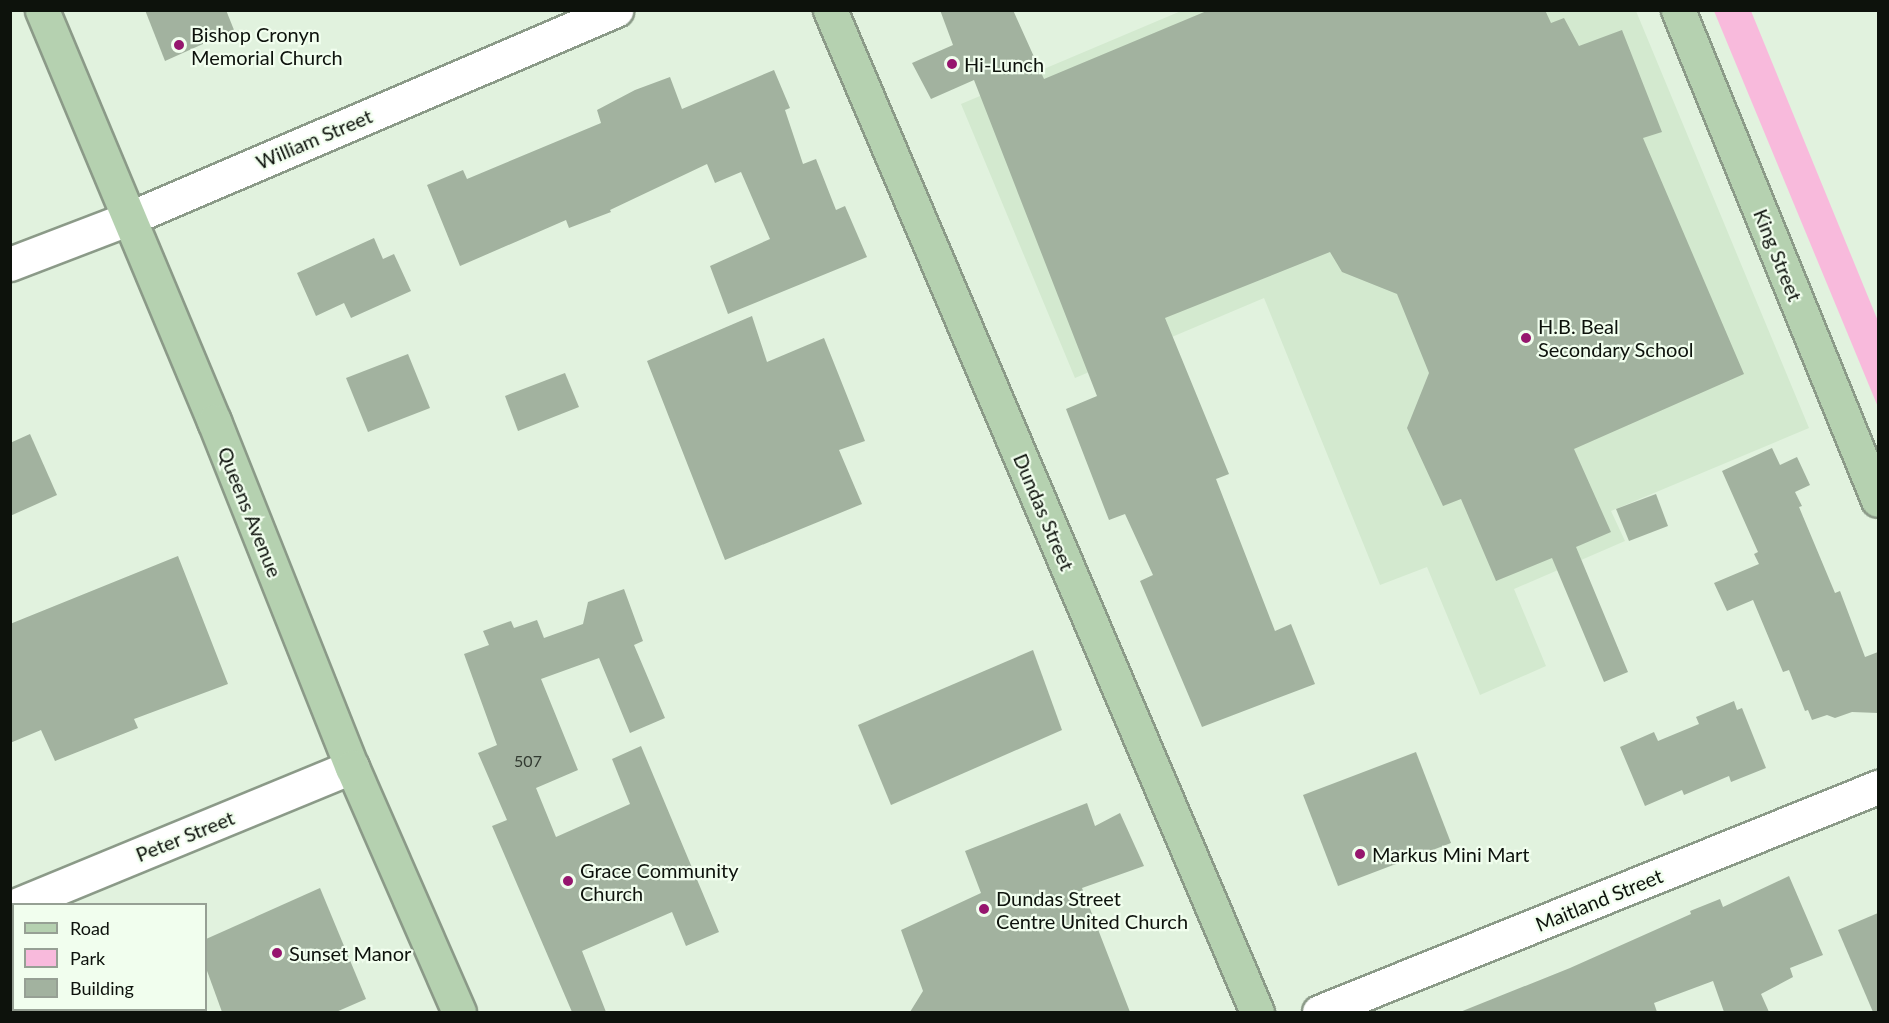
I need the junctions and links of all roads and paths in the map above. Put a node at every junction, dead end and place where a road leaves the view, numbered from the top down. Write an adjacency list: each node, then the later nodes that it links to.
1 (42, 10): 5 (main road, Queens Avenue)
2 (616, 10): 5 (street, William Street)
3 (830, 10): 12 (main road, Dundas Street)
4 (1678, 10): 7 (main road, King Street)
5 (130, 218): 6 (street, William Street); 8 (main road, Queens Avenue)
6 (10, 264)
7 (1878, 500)
8 (352, 767): 10 (street, Peter Street); 11 (main road, Queens Avenue)
9 (1878, 787): 13 (street, Maitland Street)
10 (21, 903)
11 (459, 1012)
12 (1257, 1012)
13 (1319, 1012)

